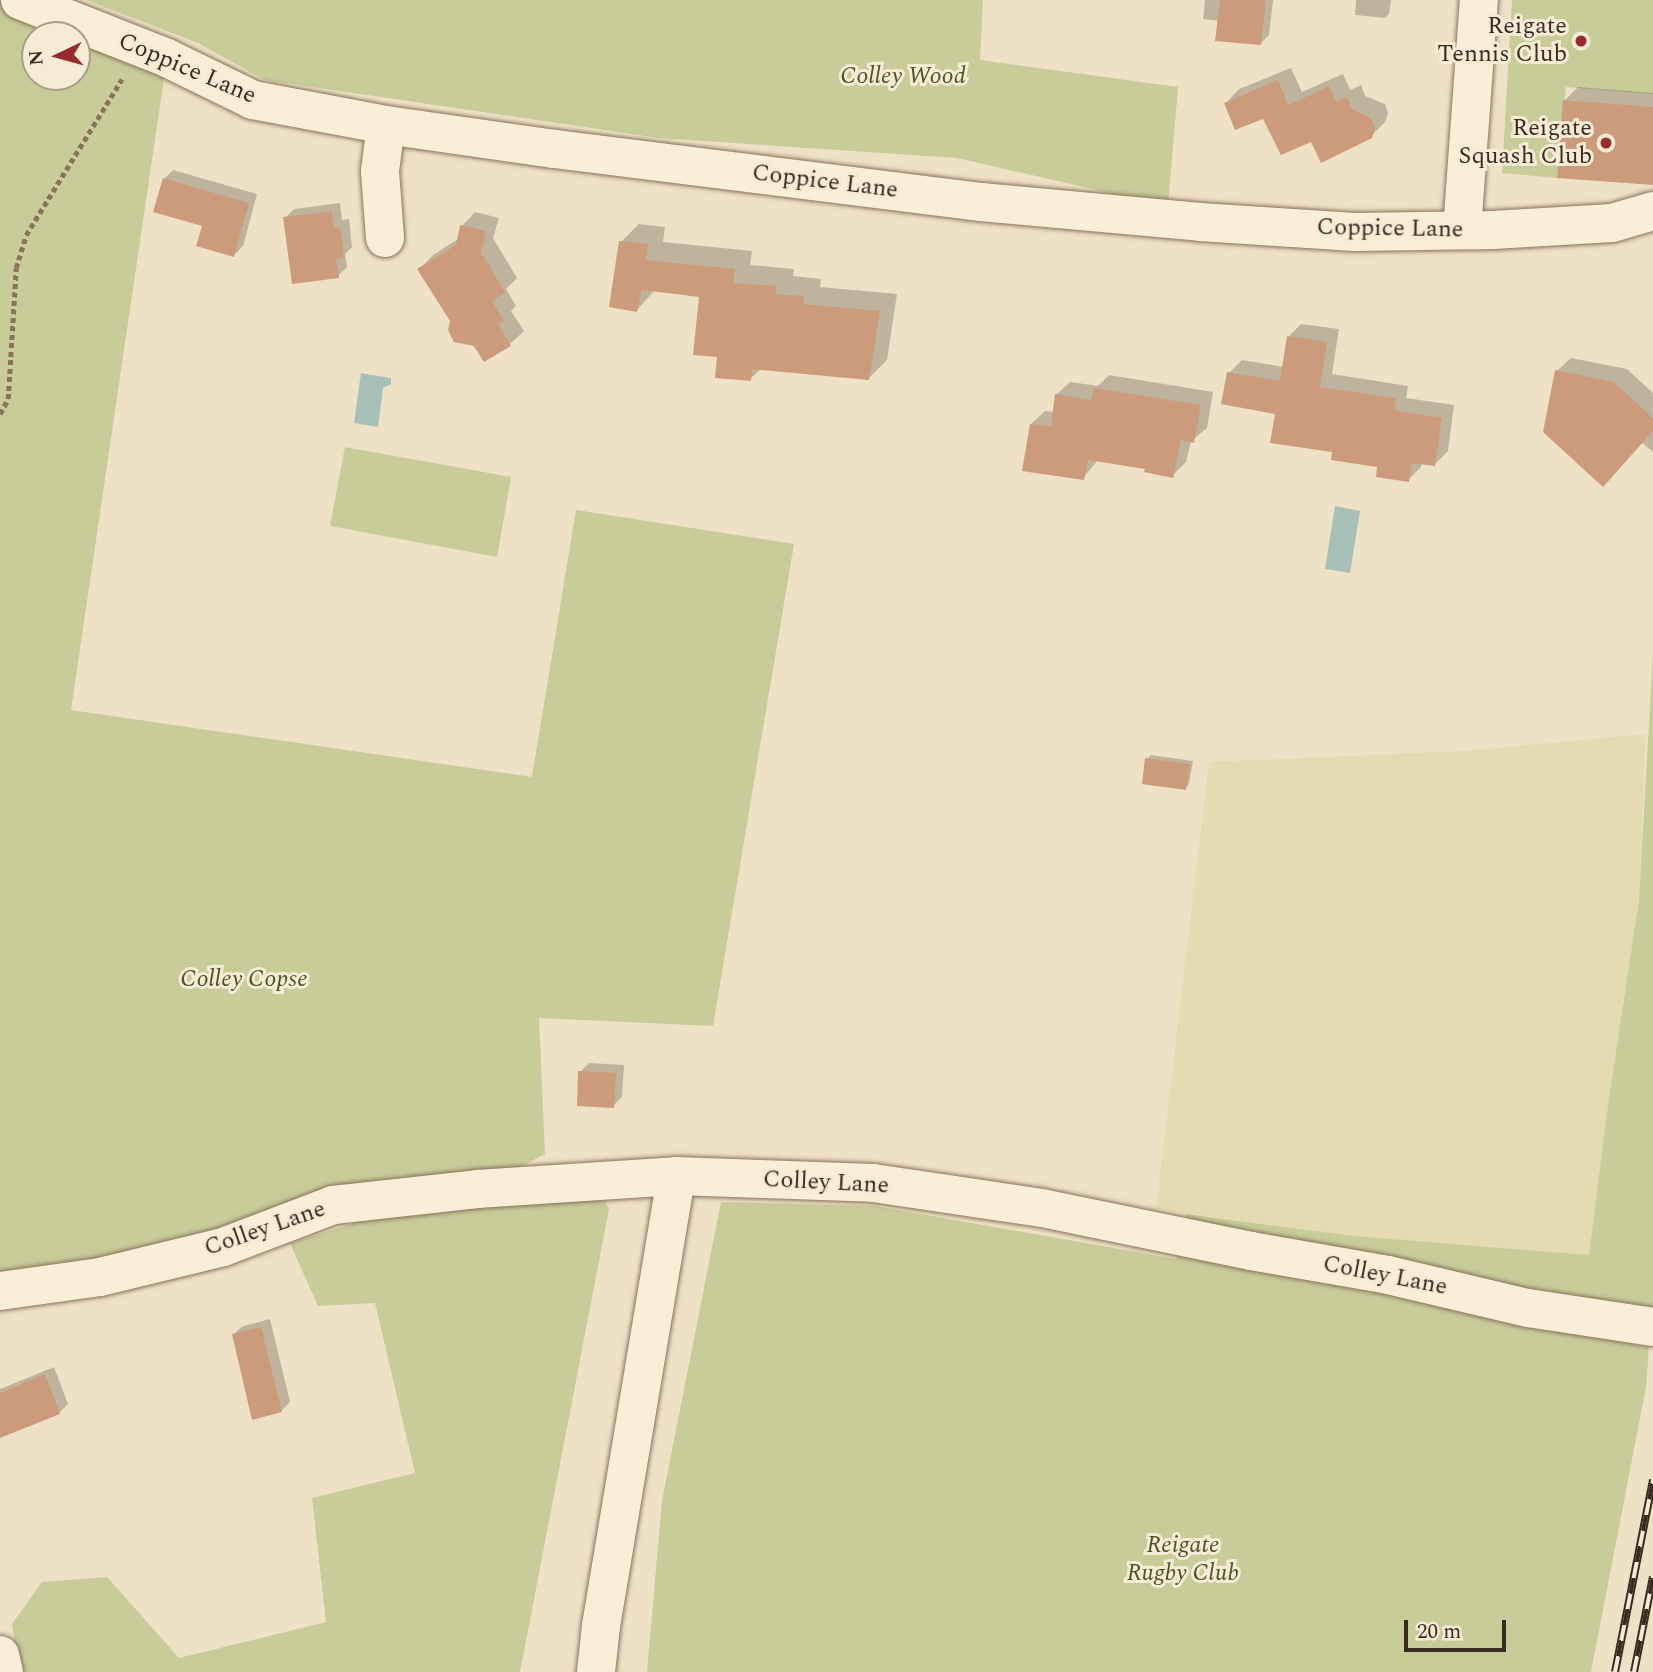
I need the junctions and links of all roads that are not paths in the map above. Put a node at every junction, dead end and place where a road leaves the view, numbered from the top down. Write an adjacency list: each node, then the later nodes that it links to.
1 (20, 0): 3 (street, Coppice Lane)
2 (1479, 0): 5 (street)
3 (386, 125): 5 (street, Coppice Lane); 6 (street)
4 (1653, 211): 5 (street, Coppice Lane)
5 (1462, 230)
6 (385, 238)
7 (676, 1176): 8 (street, Colley Lane); 9 (street, Colley Lane); 12 (street)
8 (0, 1291)
9 (1640, 1325)
10 (0, 1655): 11 (street)
11 (4, 1672)
12 (596, 1672)

